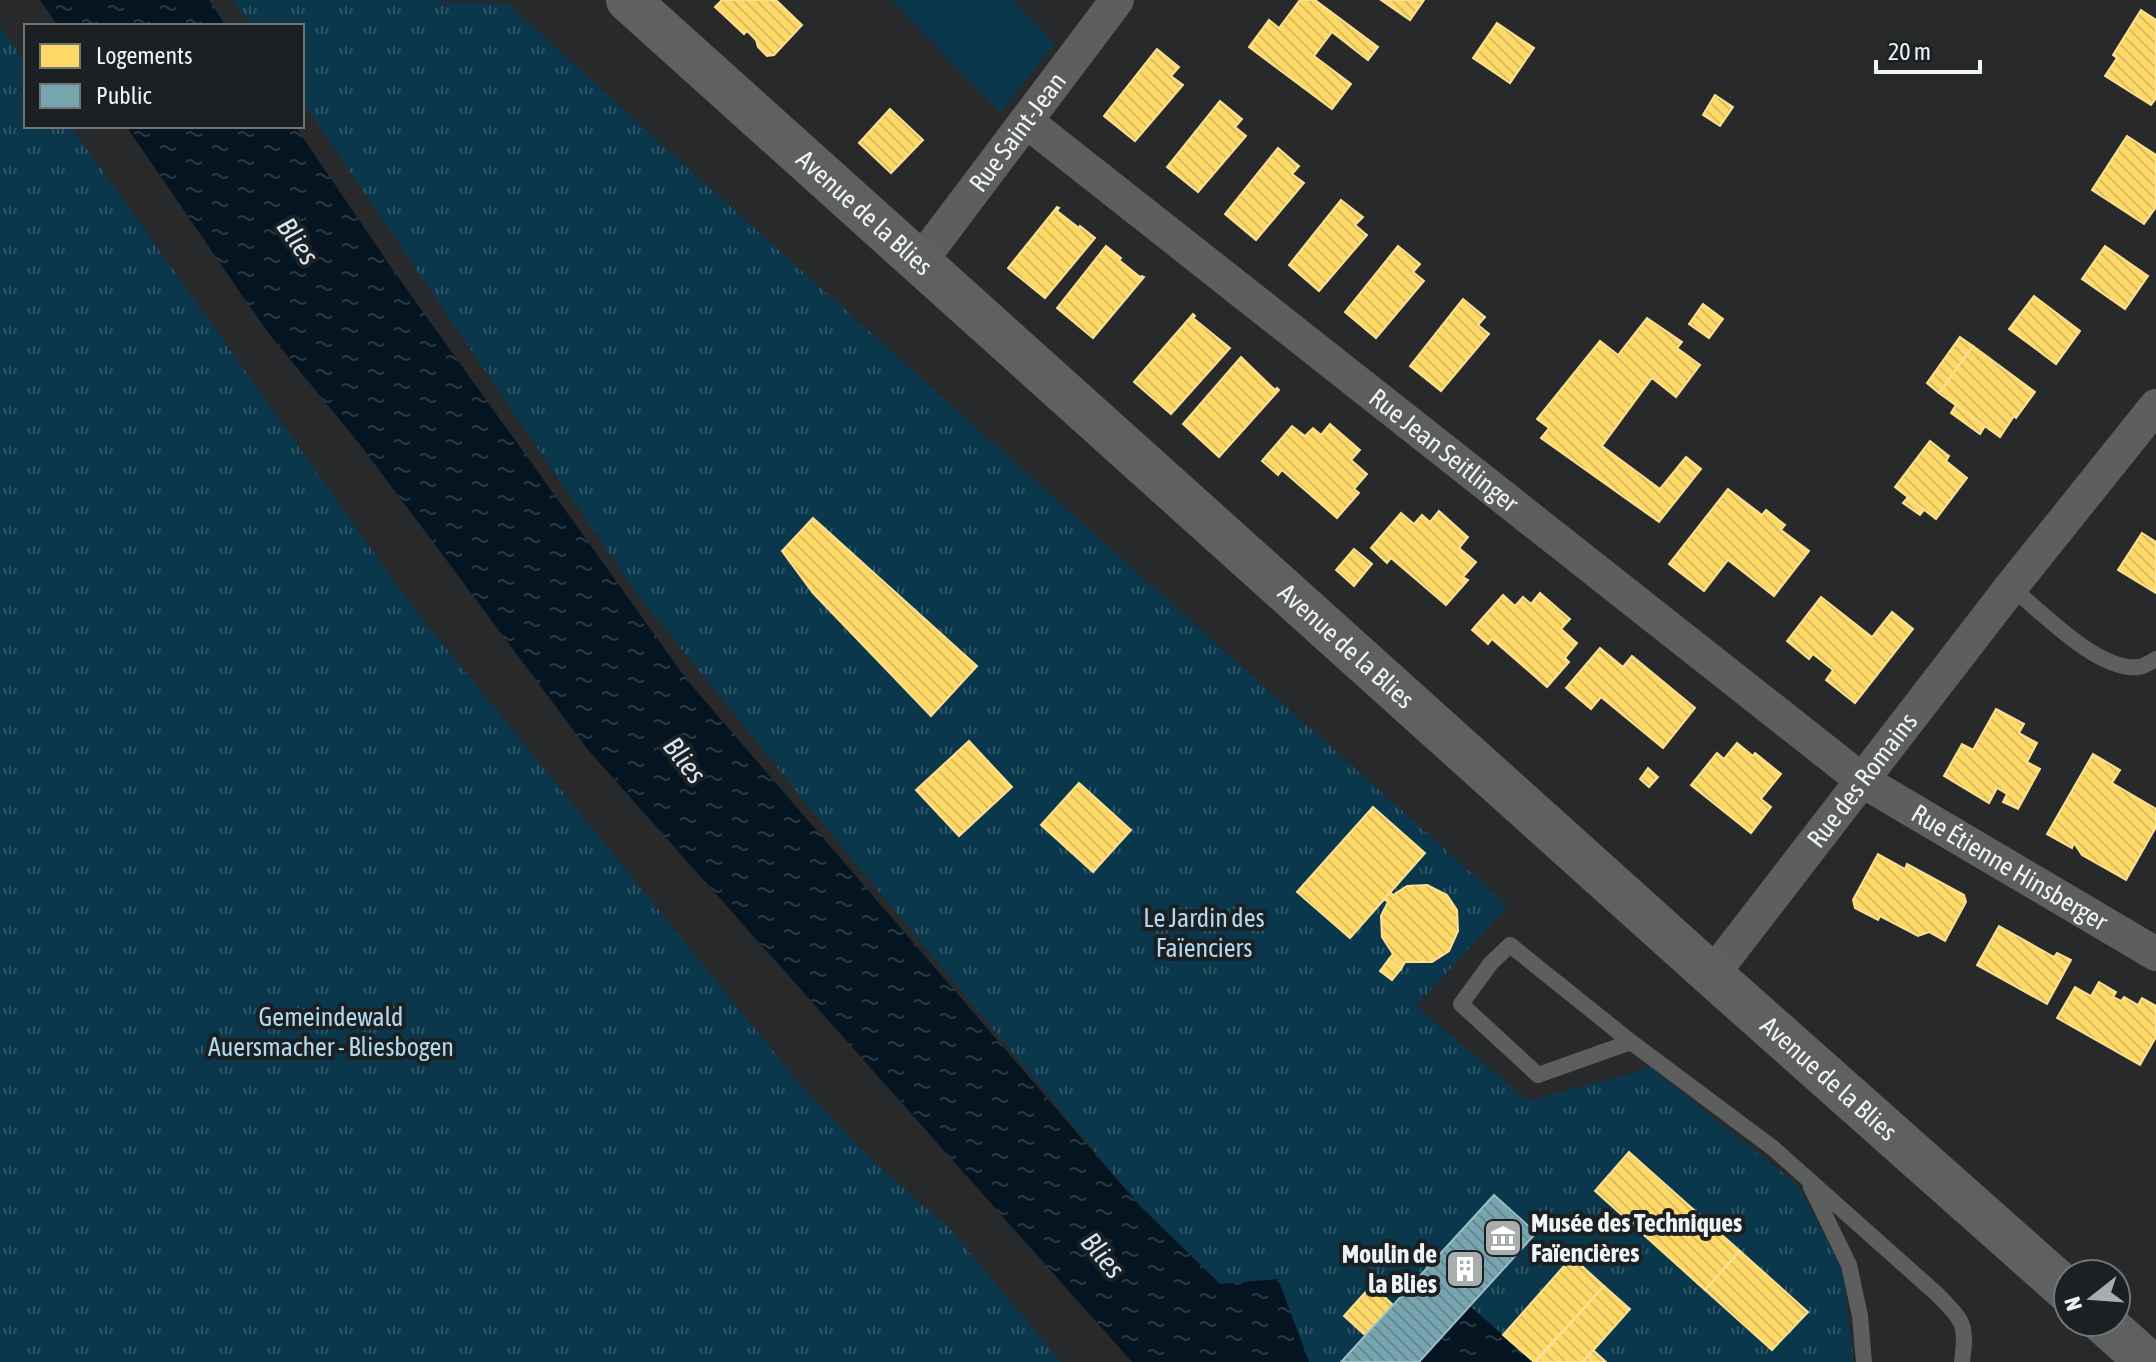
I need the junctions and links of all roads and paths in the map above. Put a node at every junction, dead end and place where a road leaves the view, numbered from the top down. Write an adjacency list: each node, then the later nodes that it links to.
1 (628, 0): 4 (main road, Avenue de la Blies)
2 (1117, 0): 3 (street, Rue Saint-Jean)
3 (1026, 121): 4 (street, Rue Saint-Jean); 8 (street, Rue Jean Seitlinger)
4 (919, 263): 10 (main road, Avenue de la Blies)
5 (2156, 406): 6 (street, Rue des Romains)
6 (2011, 587): 7 (lane); 8 (street, Rue des Romains)
7 (2156, 659)
8 (1863, 781): 9 (street, Rue Étienne Hinsberger); 10 (street, Rue des Romains)
9 (2156, 954)
10 (1712, 975): 13 (main road, Avenue de la Blies)
11 (1631, 1042): 11 (lane); 12 (lane)
12 (1807, 1179): 15 (lane); 16 (lane)
13 (2052, 1277)
14 (2121, 1338): 17 (main road)
15 (1864, 1362)
16 (1962, 1362)
17 (2148, 1362)

